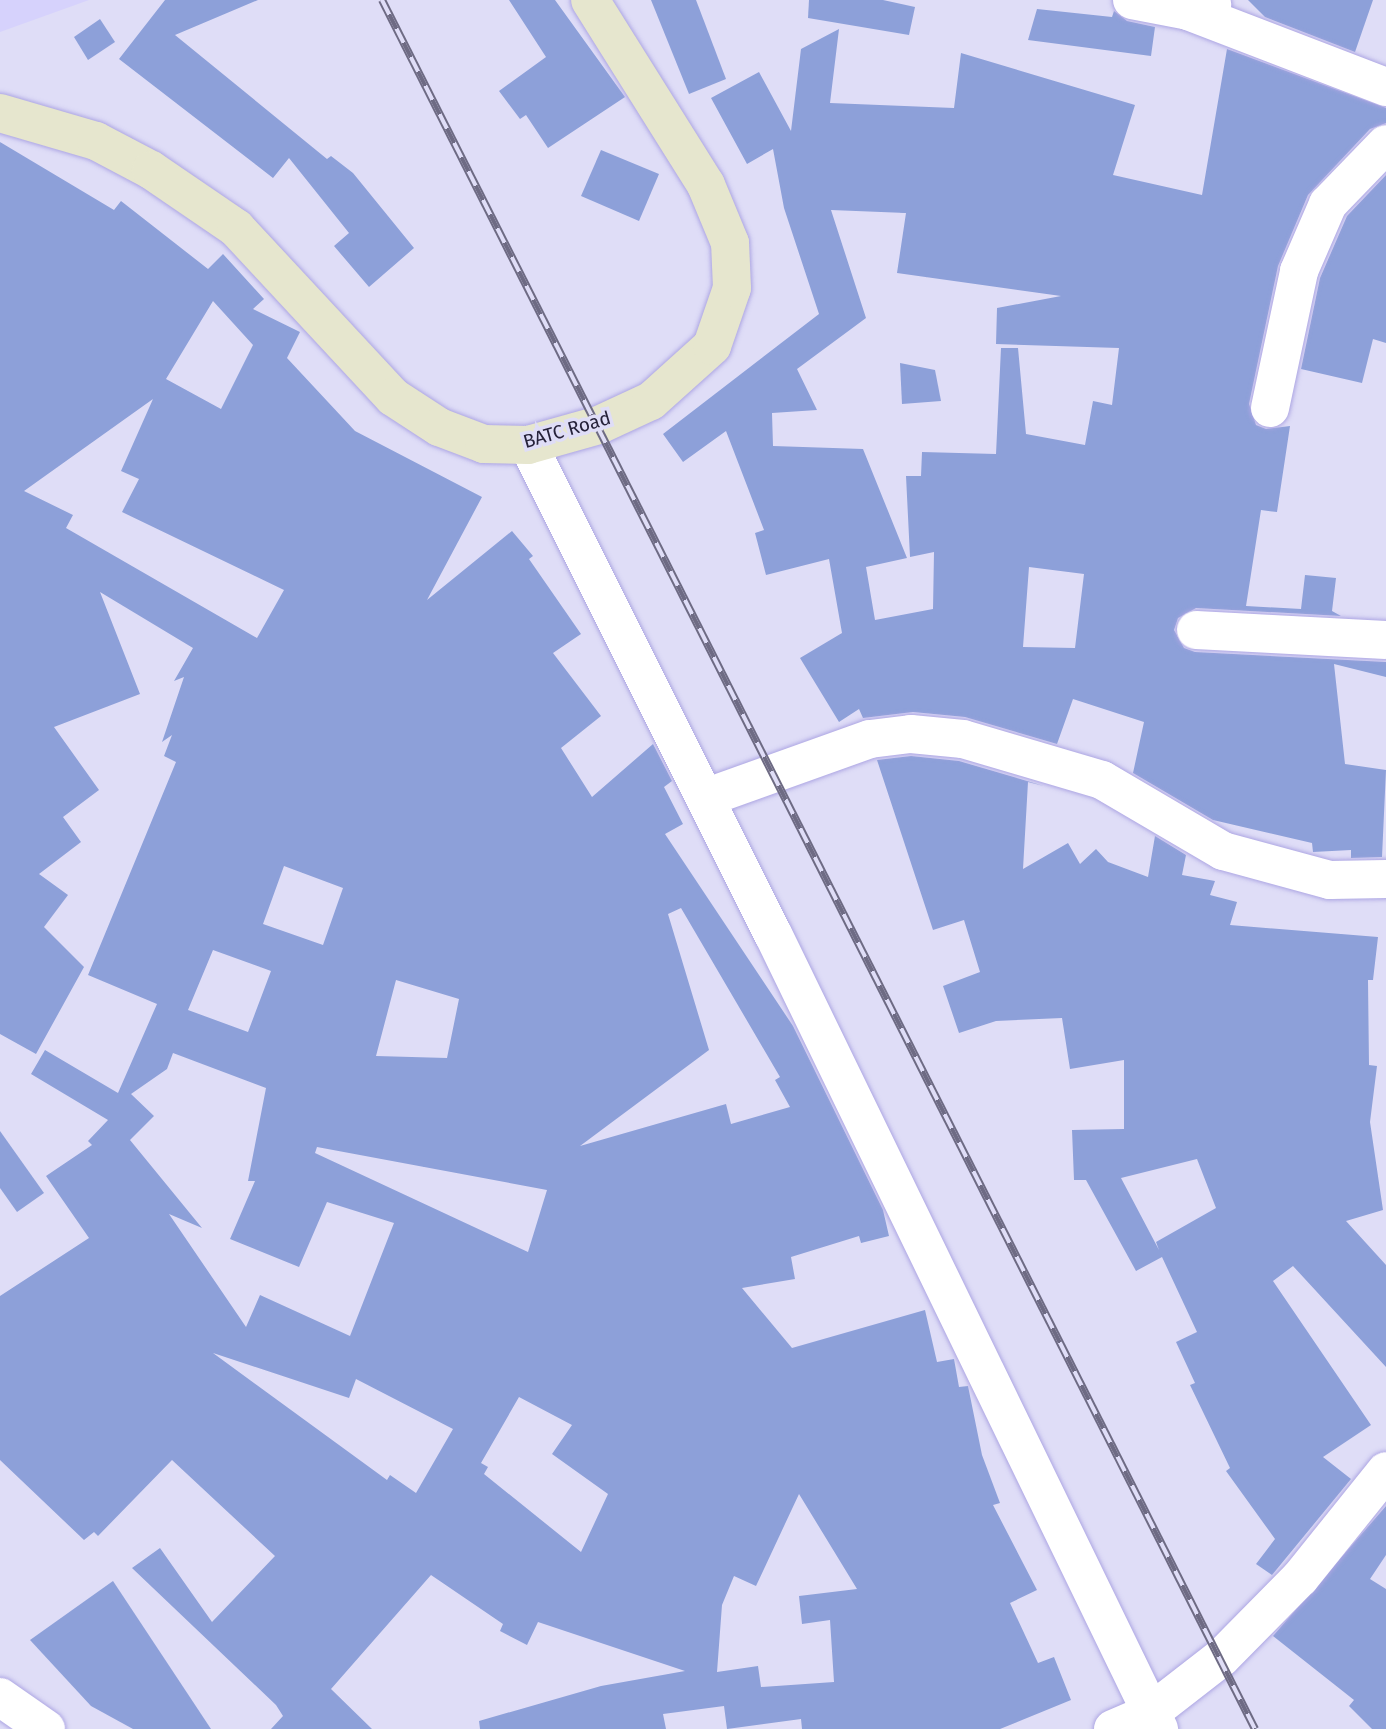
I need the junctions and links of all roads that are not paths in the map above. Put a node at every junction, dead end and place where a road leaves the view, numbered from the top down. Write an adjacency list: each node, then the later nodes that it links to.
1 (590, 0): 8 (street, BATC Road)
2 (1132, 0): 3 (street)
3 (1205, 5): 4 (street)
4 (1386, 88)
5 (0, 113): 8 (street, BATC Road)
6 (1386, 144): 7 (street)
7 (1270, 408)
8 (528, 445): 11 (street)
9 (1196, 630): 10 (street)
10 (1386, 640)
11 (705, 798): 12 (street); 15 (street)
12 (1386, 879)
13 (1386, 1471): 15 (street)
14 (0, 1697): 16 (street)
15 (1154, 1721): 17 (street)
16 (46, 1729)
17 (1113, 1729)

